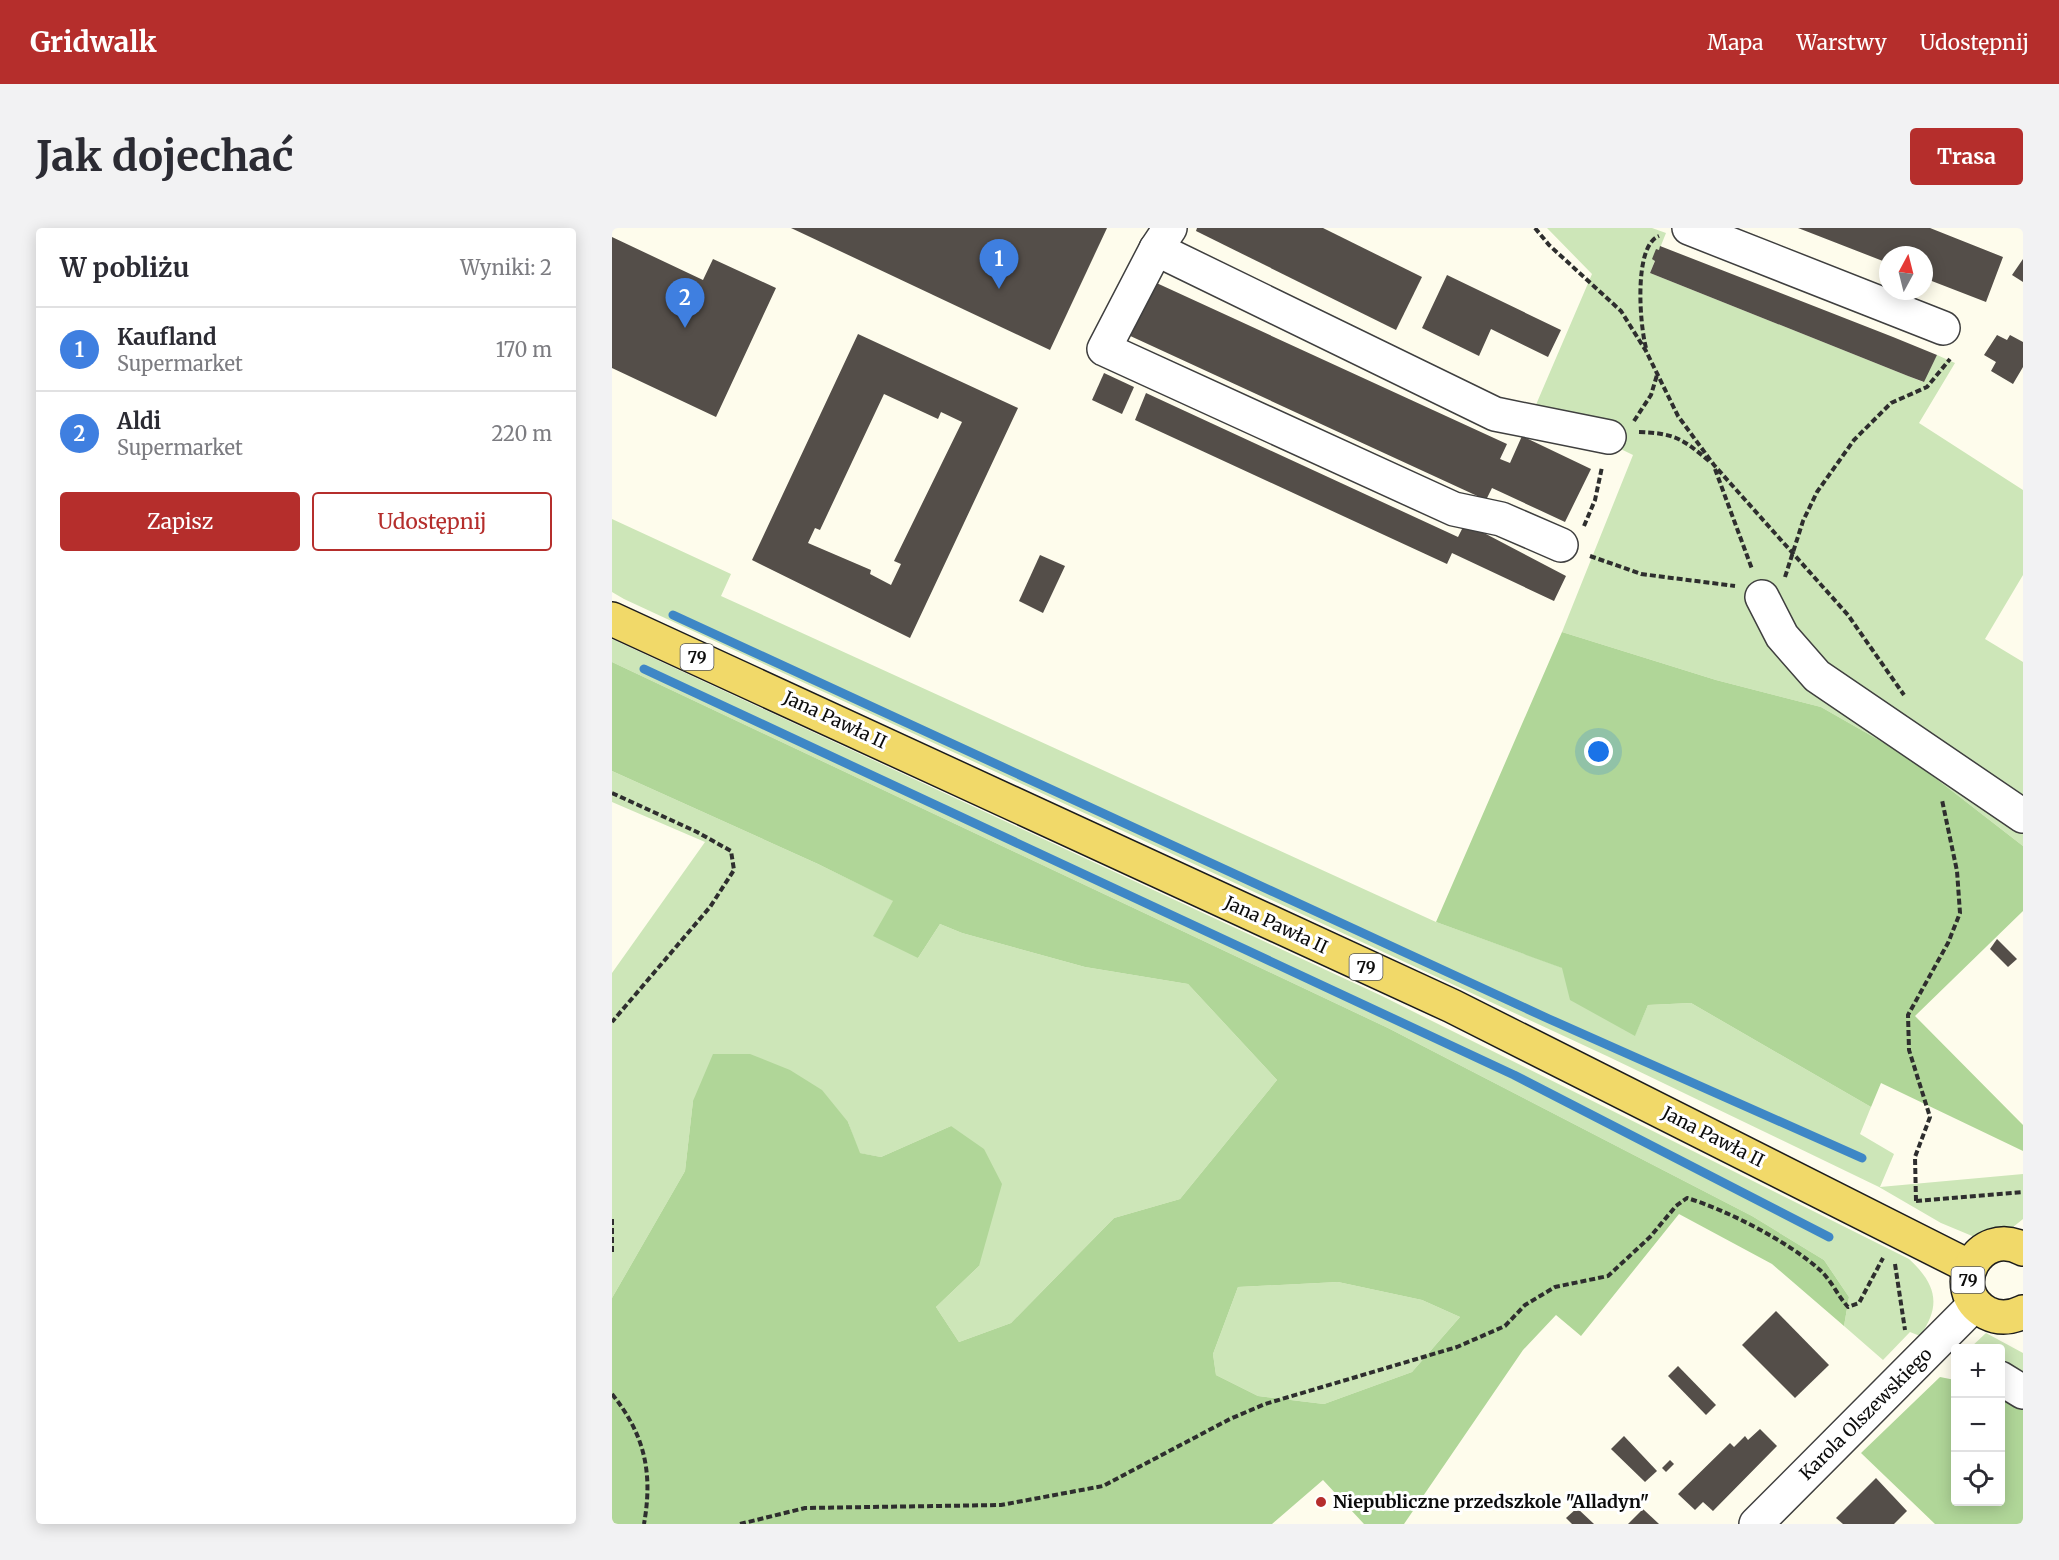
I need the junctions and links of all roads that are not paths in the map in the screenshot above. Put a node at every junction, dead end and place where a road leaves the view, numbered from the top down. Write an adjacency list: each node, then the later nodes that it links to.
1 (1678, 231): 2 (street)
2 (1739, 237): 4 (street)
3 (1163, 239): 5 (street); 6 (street)
4 (1943, 328)
5 (1609, 437)
6 (1561, 545)
7 (1762, 597): 9 (street)
8 (621, 621): 11 (main road, Jana Pawła II / 79)
9 (2023, 816)
10 (2023, 1249): 11 (main road, 79)
11 (1970, 1267): 12 (main road, 79)
12 (1976, 1304): 13 (main road, 79); 16 (street, Karola Olszewskiego)
13 (2023, 1312)
14 (2005, 1381): 15 (street)
15 (2023, 1392)
16 (1756, 1524)

